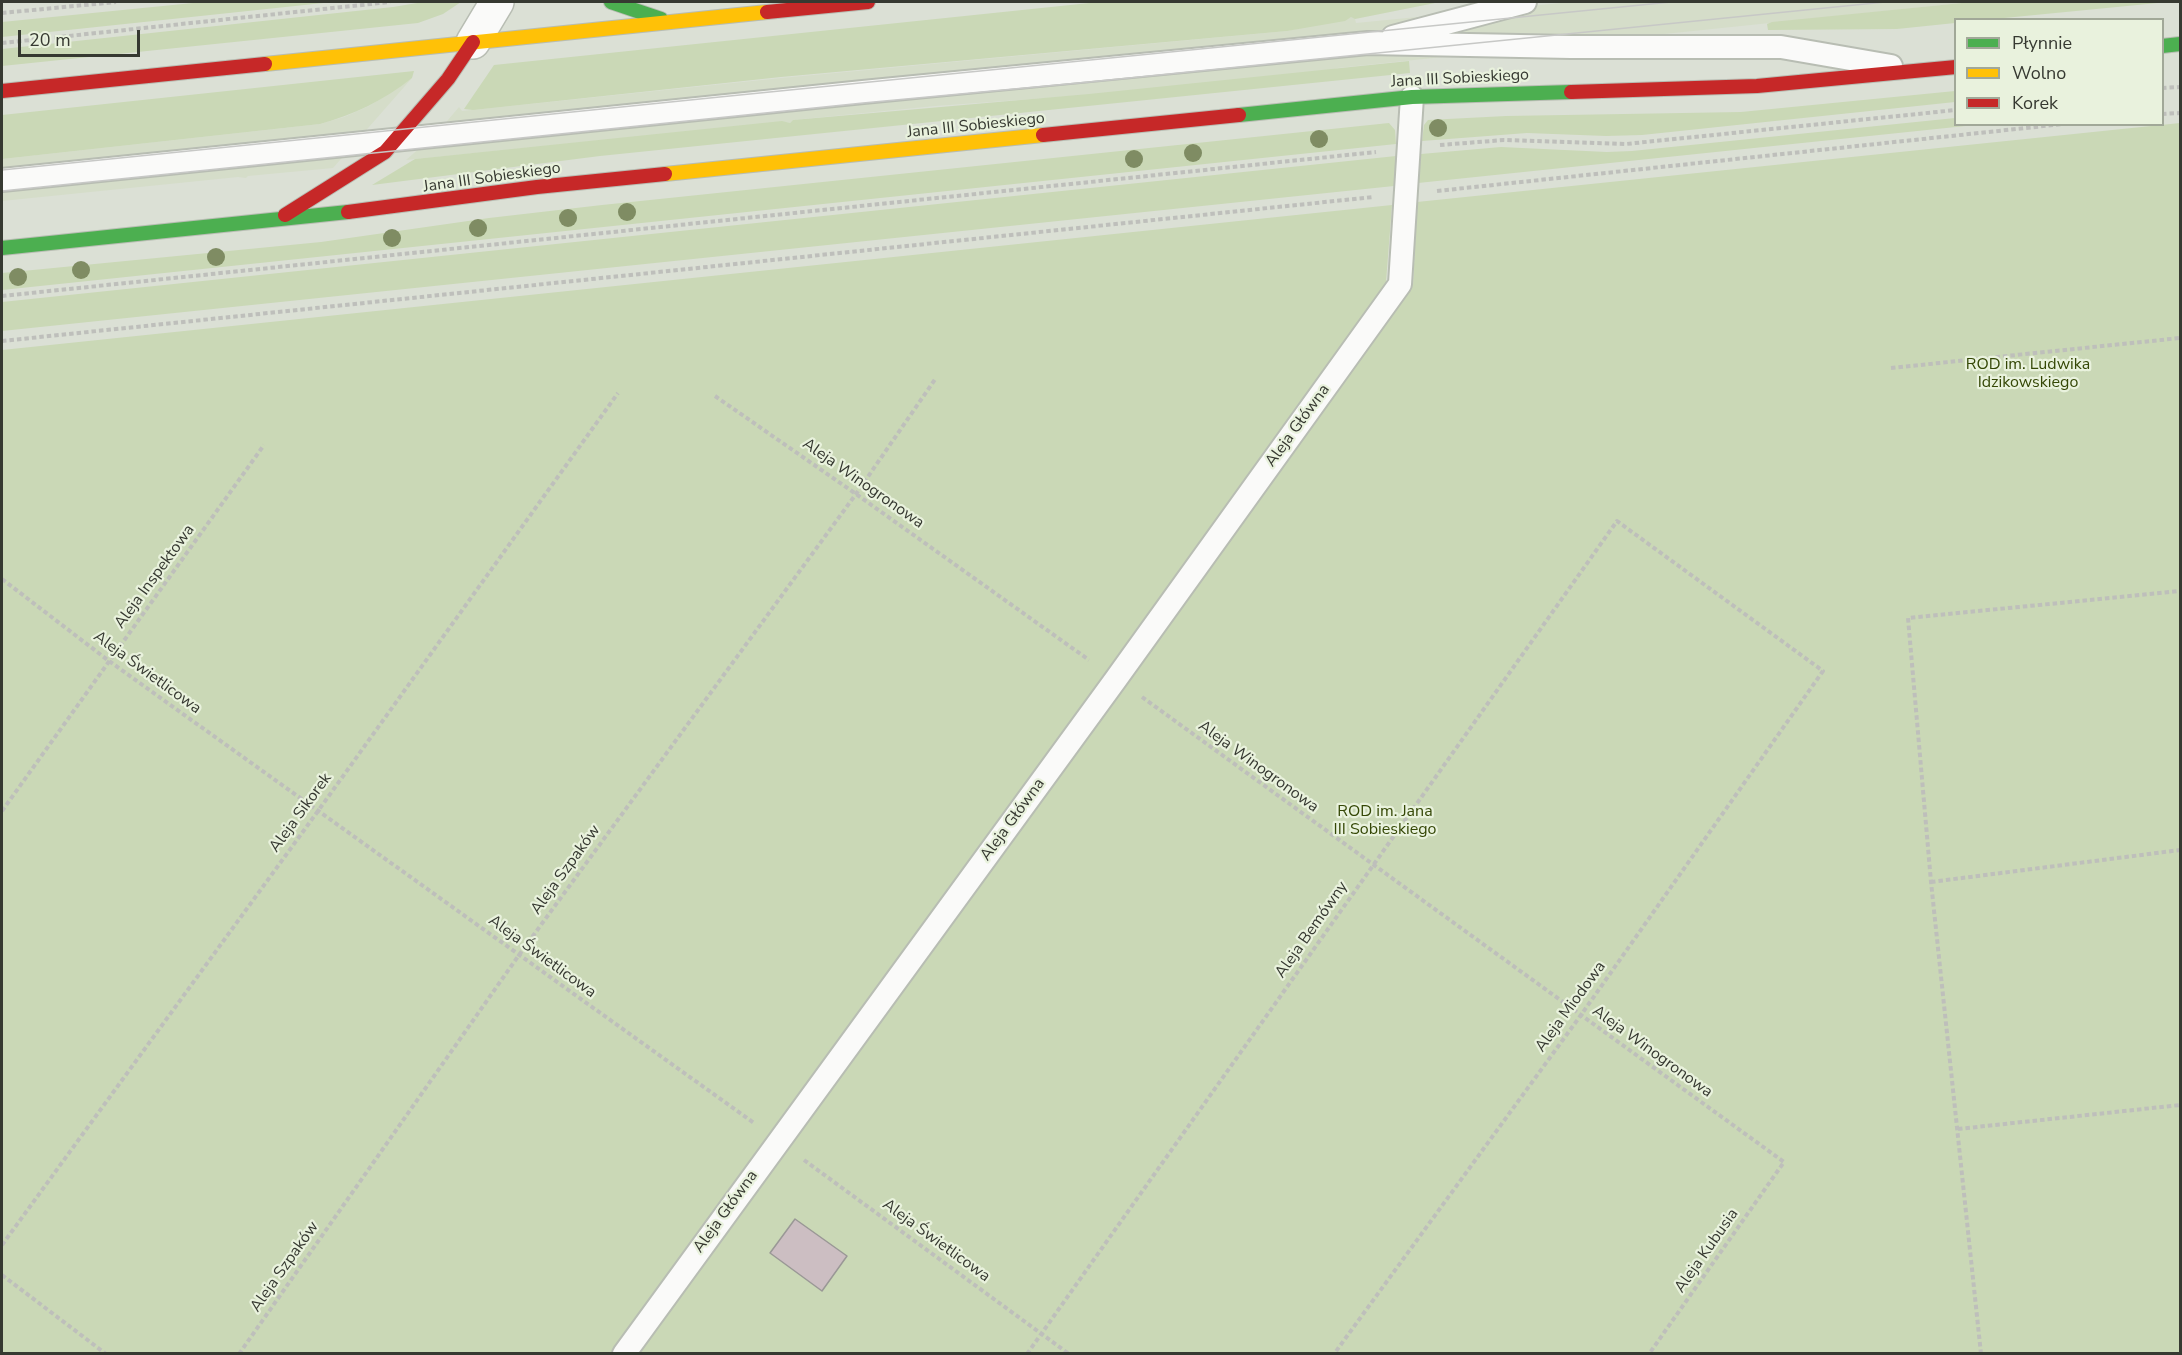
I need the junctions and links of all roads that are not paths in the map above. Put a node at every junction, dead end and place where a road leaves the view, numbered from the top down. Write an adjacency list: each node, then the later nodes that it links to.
1 (496, 2): 6 (street)
2 (611, 2): 5 (main road)
3 (867, 2): 5 (main road)
4 (1525, 2): 7 (lane)
5 (671, 22): 6 (main road)
6 (473, 42): 12 (main road); 14 (main road)
7 (1368, 43): 11 (lane); 14 (lane)
8 (2181, 44): 9 (main road)
9 (2164, 46)
10 (1954, 68): 11 (main road, Jana III Sobieskiego)
11 (1922, 71): 13 (main road, Jana III Sobieskiego)
12 (2, 91)
13 (1412, 97): 16 (main road, Jana III Sobieskiego); 18 (lane, Aleja Główna)
14 (396, 140): 15 (lane); 16 (main road)
15 (2, 180)
16 (278, 219): 17 (main road, Jana III Sobieskiego)
17 (2, 248)
18 (624, 1353)

